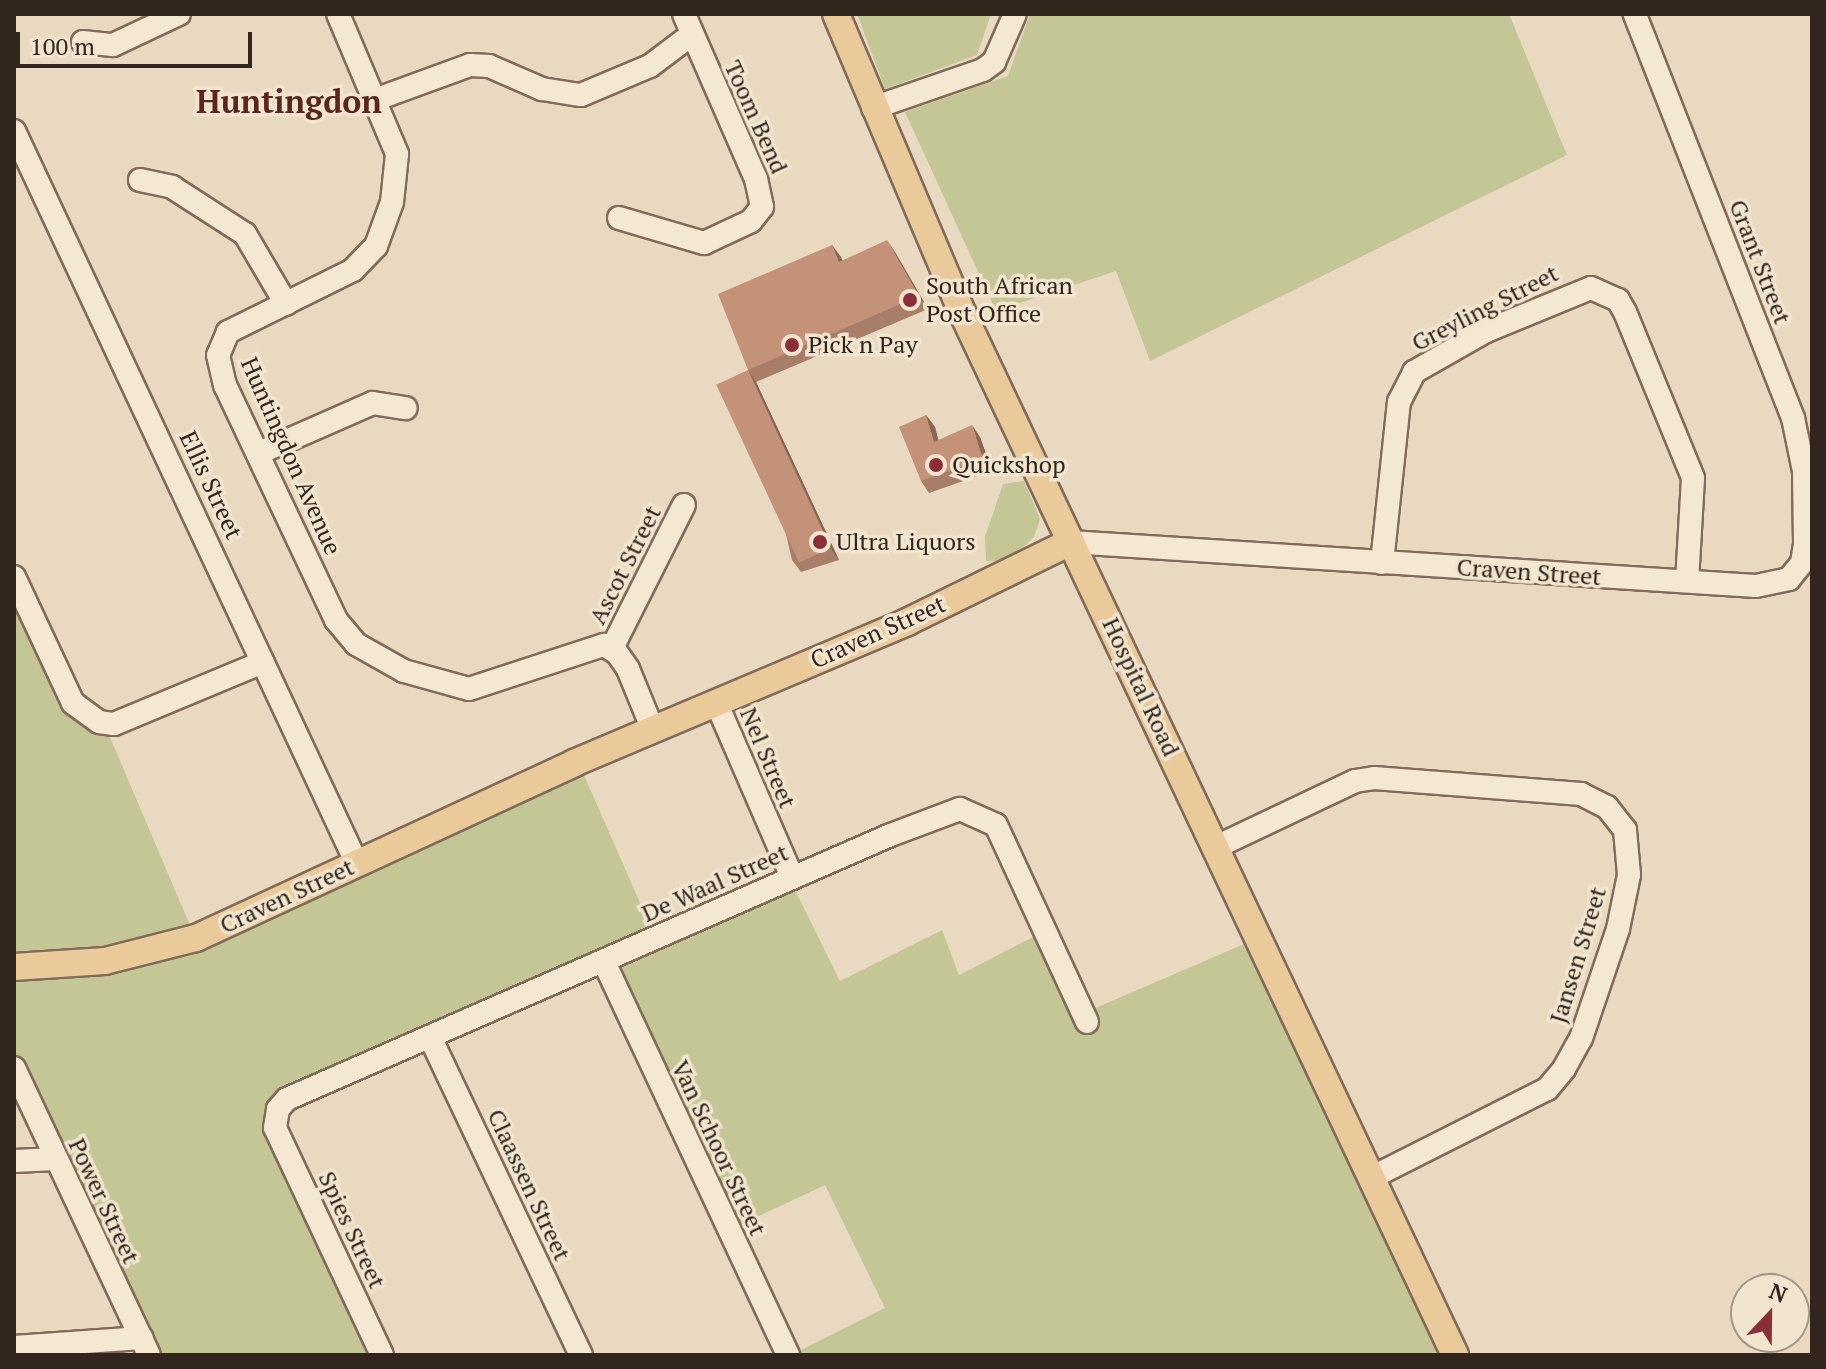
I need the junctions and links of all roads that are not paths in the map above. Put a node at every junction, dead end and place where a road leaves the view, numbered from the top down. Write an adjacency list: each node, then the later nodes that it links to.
1 (179, 14): 7 (street)
2 (338, 14): 8 (street, Huntingdon Avenue)
3 (836, 14): 9 (main road, Hospital Road)
4 (1015, 14): 9 (street)
5 (1635, 14): 20 (street, Grant Street)
6 (687, 25): 8 (street); 12 (street, Toom Bend)
7 (83, 42)
8 (377, 99): 13 (street, Huntingdon Avenue)
9 (873, 108): 17 (main road, Hospital Road)
10 (14, 131): 23 (street, Ellis Street)
11 (140, 180): 13 (street)
12 (619, 218)
13 (286, 304): 15 (street, Huntingdon Avenue)
14 (406, 408): 15 (street)
15 (259, 453): 22 (street, Huntingdon Avenue)
16 (684, 505): 22 (street, Ascot Street)
17 (1070, 542): 18 (street, Craven Street); 24 (main road, Craven Street); 26 (main road, Hospital Road)
18 (1382, 563): 21 (street, Craven Street); 21 (street, Greyling Street)
19 (14, 577): 23 (street)
20 (1789, 579): 21 (street, Craven Street)
21 (1687, 581)
22 (612, 648): 25 (street)
23 (263, 662): 27 (street, Ellis Street)
24 (716, 702): 25 (main road, Craven Street); 28 (street, Nel Street)
25 (653, 730): 27 (main road, Craven Street)
26 (1216, 847): 37 (main road, Hospital Road); 37 (street, Jansen Street)
27 (357, 864): 30 (main road, Craven Street)
28 (792, 877): 29 (street, De Waal Street); 31 (street, De Waal Street)
29 (604, 962): 32 (street, De Waal Street); 42 (street, Van Schoor Street)
30 (14, 967)
31 (1087, 1022)
32 (430, 1037): 34 (street, De Waal Street); 41 (street, Claassen Street)
33 (14, 1068): 35 (street, Power Street)
34 (275, 1128): 40 (street, Spies Street)
35 (56, 1159): 36 (street); 39 (street, Power Street)
36 (14, 1161)
37 (1371, 1178): 43 (main road, Hospital Road)
38 (14, 1347): 39 (street)
39 (145, 1347)
40 (382, 1355)
41 (581, 1355)
42 (788, 1355)
43 (1455, 1355)

